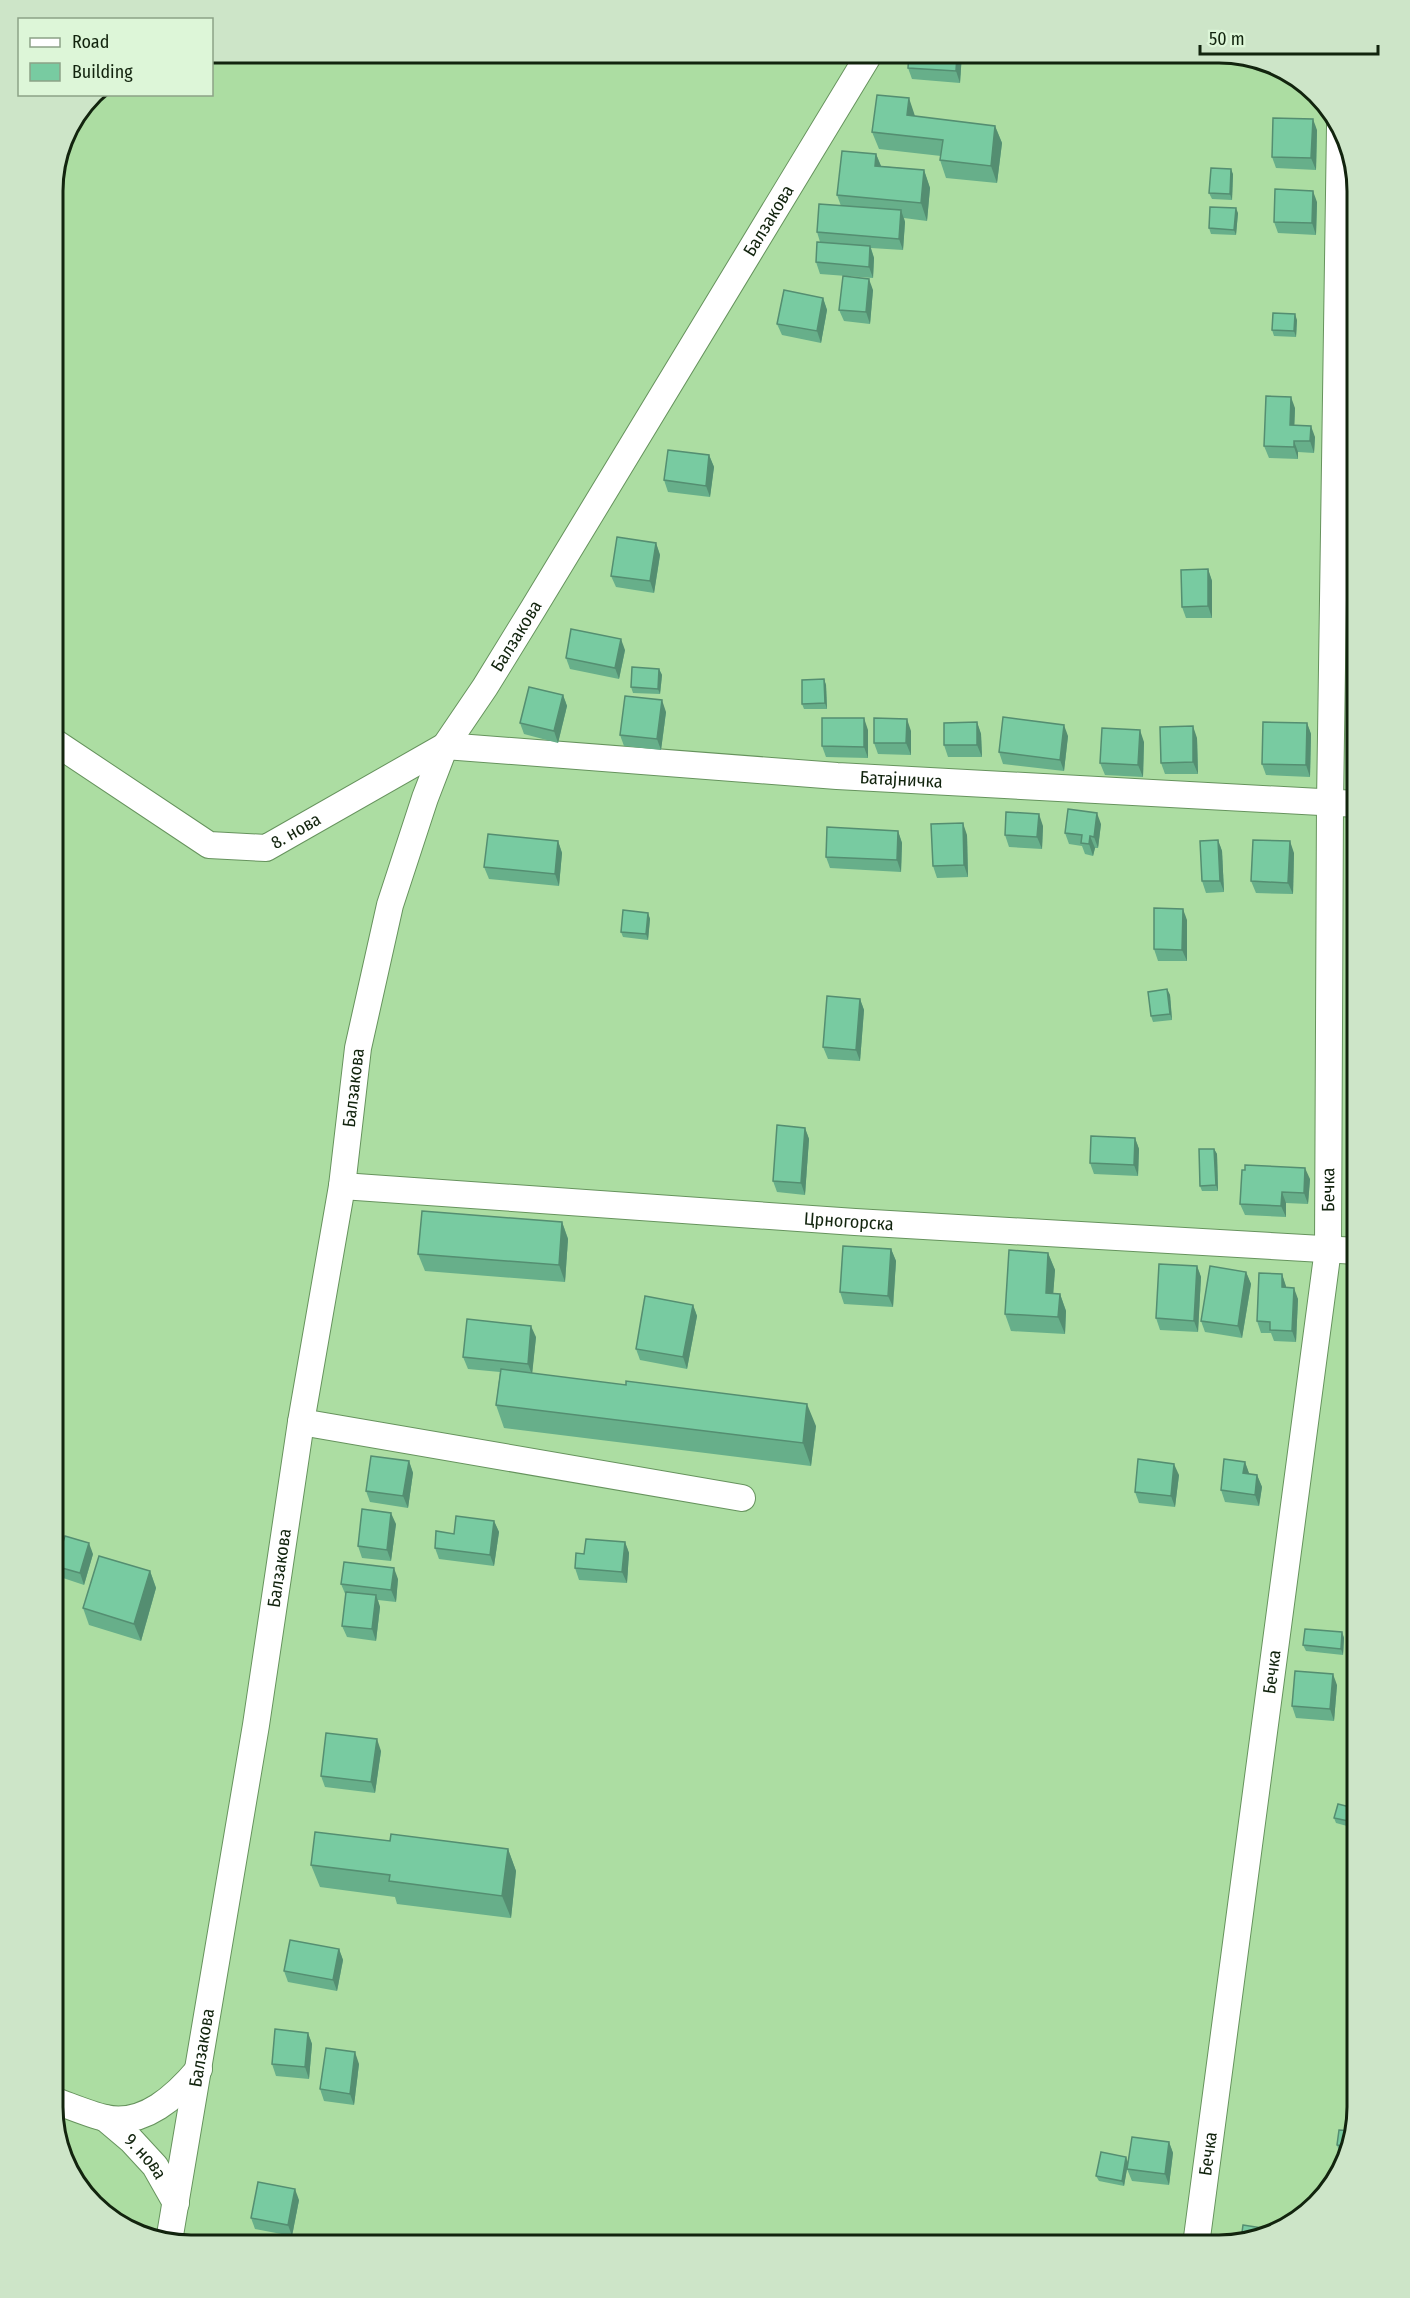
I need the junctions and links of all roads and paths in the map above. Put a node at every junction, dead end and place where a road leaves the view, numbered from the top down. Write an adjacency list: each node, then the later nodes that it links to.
1 (864, 63): 3 (street, Балзакова)
2 (1340, 149): 5 (street, Бечка)
3 (445, 746): 4 (street, 8. нова); 5 (street, Батајничка); 7 (street, Балзакова)
4 (63, 748)
5 (1330, 803): 6 (street, Батајничка); 8 (street, Бечка)
6 (1347, 804)
7 (342, 1186): 8 (street, Црногорска); 10 (street, Балзакова)
8 (1328, 1249): 9 (street, Црногорска); 17 (street, Бечка)
9 (1347, 1250)
10 (301, 1422): 11 (street); 12 (street, Балзакова)
11 (742, 1498)
12 (200, 2069): 14 (street, 9. нова); 15 (street, Балзакова)
13 (63, 2104): 14 (street, 9. нова)
14 (105, 2118): 15 (street, 9. нова)
15 (176, 2203): 16 (street, Балзакова)
16 (170, 2234)
17 (1197, 2235)

